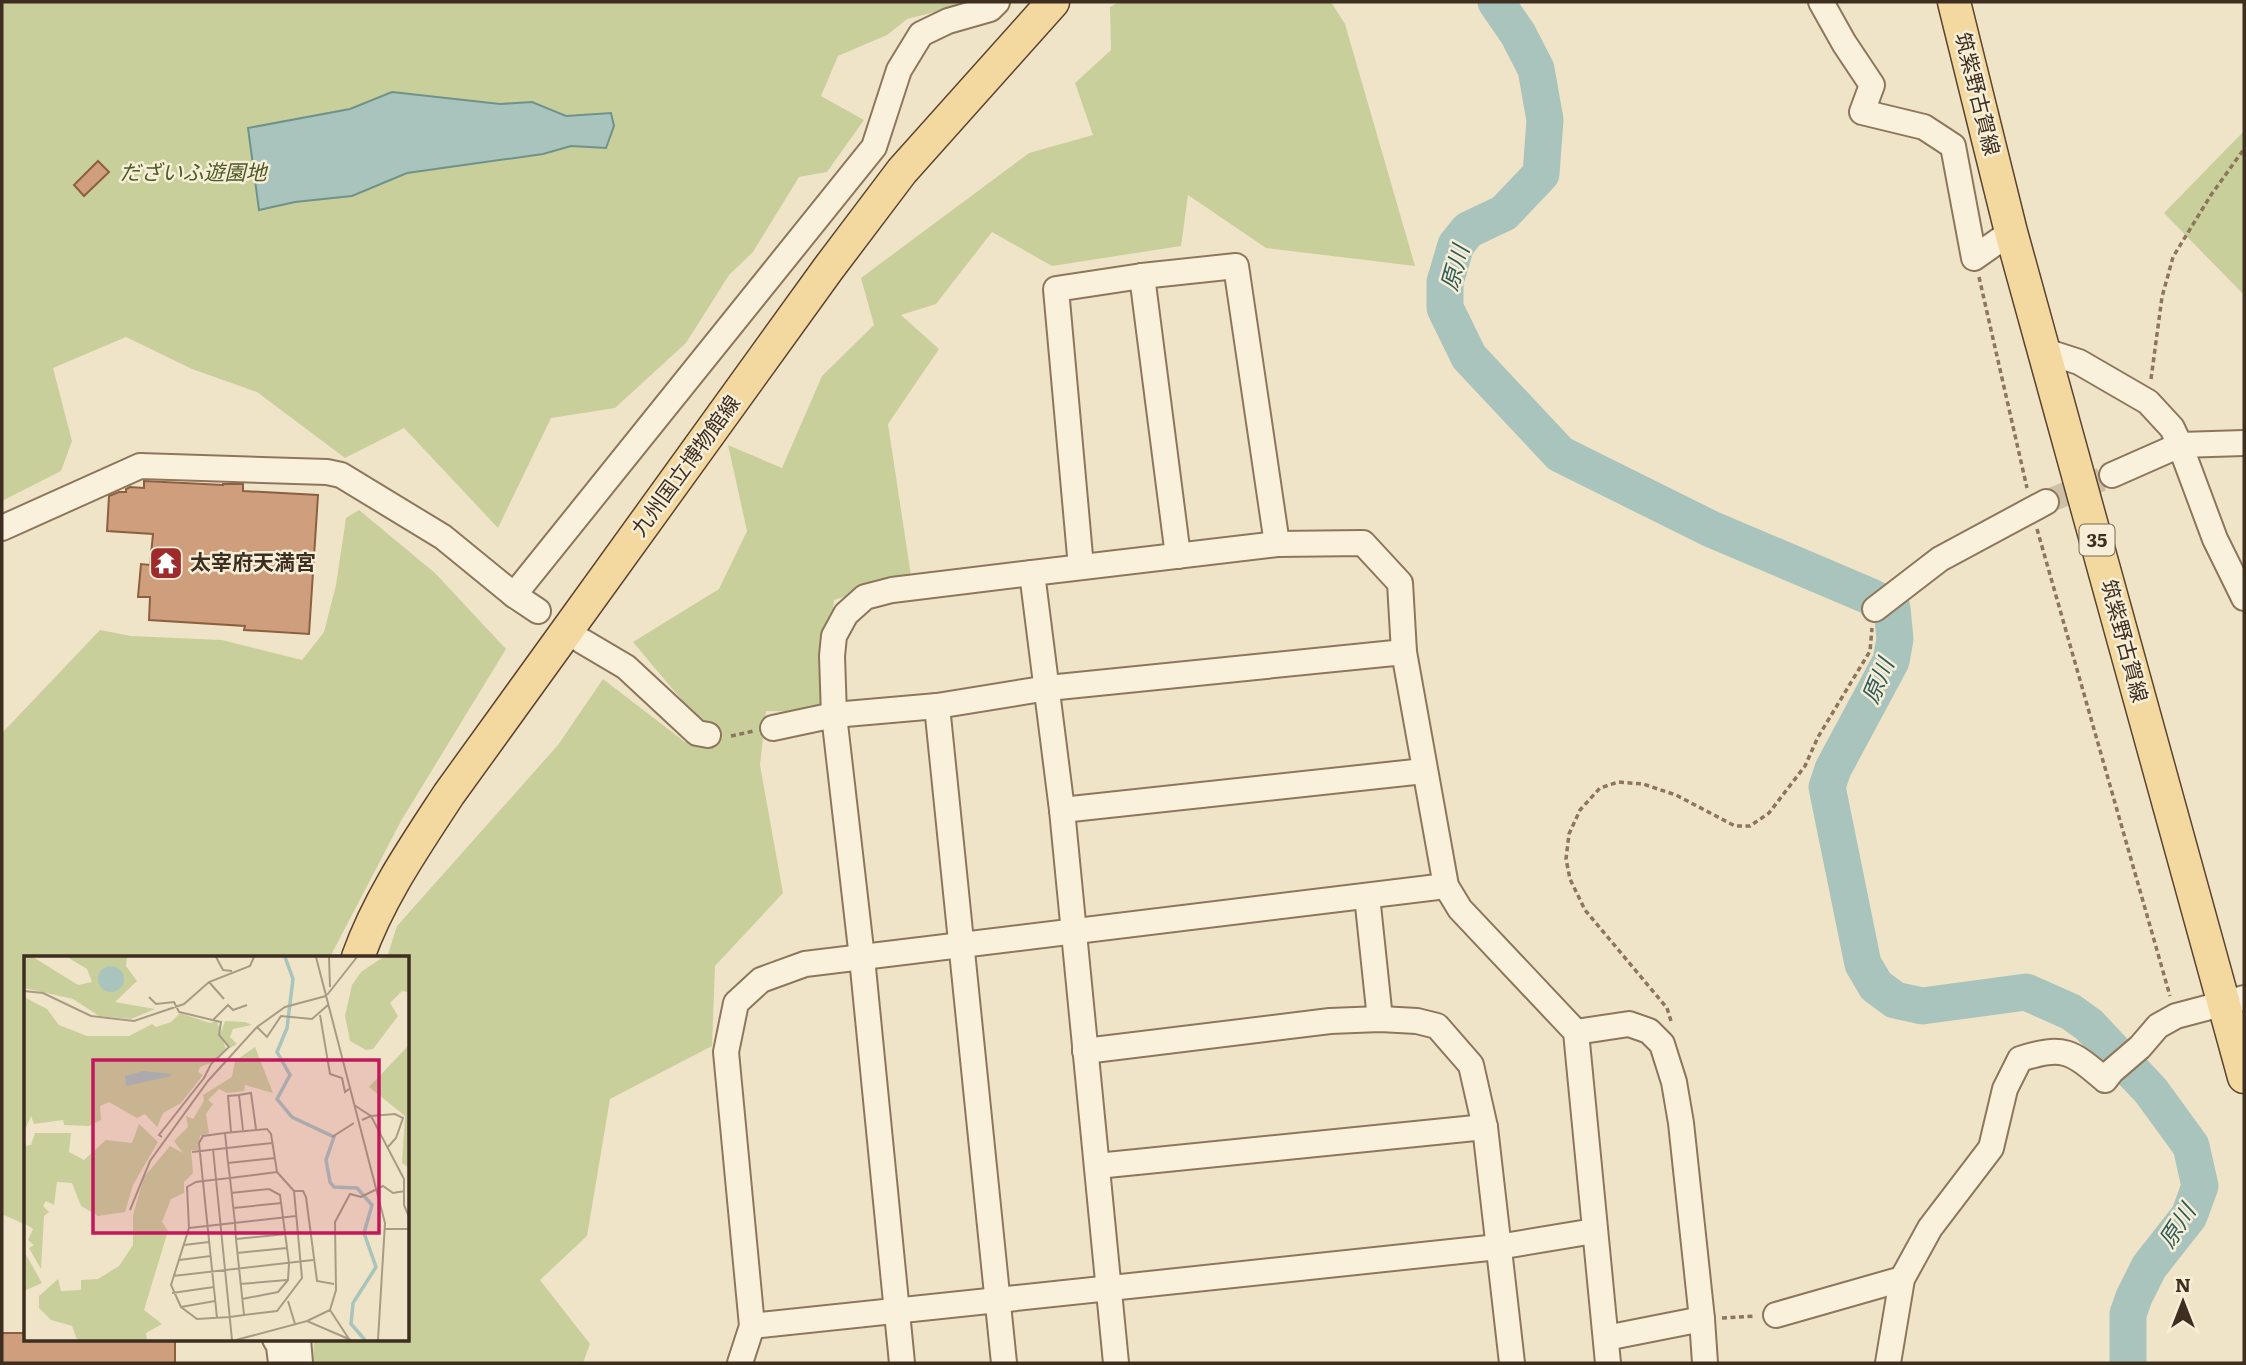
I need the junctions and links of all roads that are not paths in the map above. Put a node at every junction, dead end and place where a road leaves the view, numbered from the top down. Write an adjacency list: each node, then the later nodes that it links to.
1 (997, 2): 17 (street)
2 (1053, 2): 34 (main road, 九州国立博物館線)
3 (1821, 2): 5 (street)
4 (1954, 2): 5 (main road, 筑紫野古賀線 / 35)
5 (2011, 232): 7 (main road, 筑紫野古賀線 / 35)
6 (1142, 276): 13 (street); 14 (street); 15 (street)
7 (2045, 351): 9 (street); 36 (main road, 筑紫野古賀線 / 35)
8 (2244, 443): 9 (street)
9 (2180, 445): 10 (street); 18 (street)
10 (2112, 475)
11 (2039, 506): 19 (street)
12 (2, 528): 17 (street)
13 (1277, 544): 14 (street); 22 (street)
14 (1178, 556): 15 (street)
15 (1081, 567): 16 (street)
16 (1032, 573): 23 (street); 25 (street)
17 (514, 595): 20 (street)
18 (2244, 598)
19 (1875, 609)
20 (538, 611)
21 (582, 641): 27 (street)
22 (1405, 652): 23 (street); 28 (street)
23 (1048, 688): 24 (street); 29 (street)
24 (937, 706): 25 (street); 33 (street)
25 (834, 715): 26 (street); 35 (street)
26 (773, 728)
27 (708, 735)
28 (1424, 771): 29 (street); 30 (street)
29 (1062, 810): 32 (street)
30 (1446, 886): 31 (street); 38 (street)
31 (1367, 896): 32 (street); 37 (street)
32 (1073, 931): 33 (street); 39 (street)
33 (963, 945): 35 (street); 47 (street)
34 (358, 956)
35 (862, 958): 48 (street); 51 (street)
36 (2234, 1000): 40 (main road, 筑紫野古賀線 / 35); 45 (street)
37 (1380, 1019): 39 (street); 41 (street)
38 (1576, 1032): 43 (street); 50 (street)
39 (1085, 1051): 42 (street)
40 (2244, 1077)
41 (1485, 1127): 42 (street); 44 (street)
42 (1097, 1166): 46 (street)
43 (1594, 1231): 44 (street); 52 (street)
44 (1498, 1247): 46 (street); 61 (street)
45 (1902, 1279): 49 (street); 64 (street)
46 (1110, 1288): 47 (street); 60 (street)
47 (997, 1299): 48 (street); 59 (street)
48 (897, 1309): 51 (street); 58 (street)
49 (1776, 1315)
50 (1703, 1319): 52 (street); 63 (street)
51 (752, 1326): 57 (street)
52 (1606, 1338): 62 (street)
53 (276, 1340): 55 (street)
54 (298, 1340): 56 (street)
55 (281, 1363)
56 (300, 1363)
57 (740, 1363)
58 (902, 1363)
59 (1004, 1363)
60 (1116, 1363)
61 (1512, 1363)
62 (1608, 1363)
63 (1705, 1363)
64 (1888, 1363)

